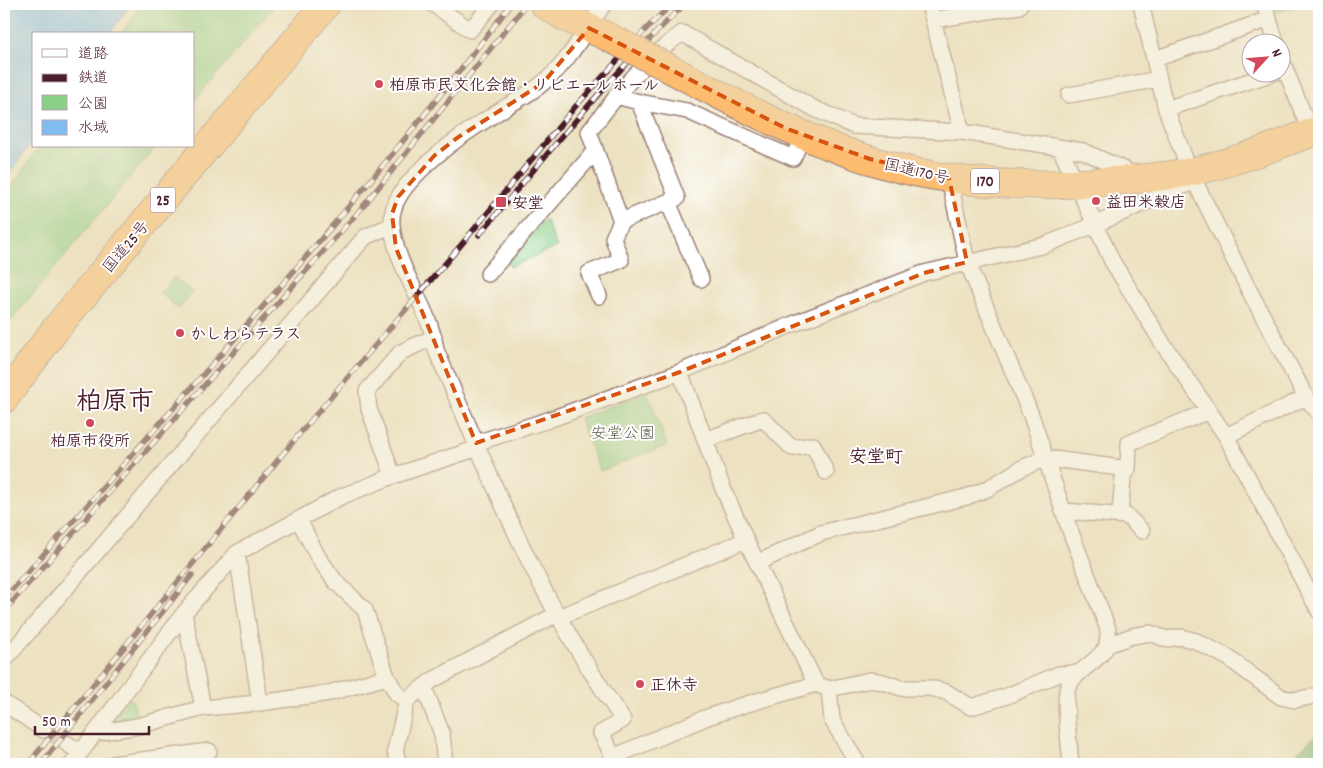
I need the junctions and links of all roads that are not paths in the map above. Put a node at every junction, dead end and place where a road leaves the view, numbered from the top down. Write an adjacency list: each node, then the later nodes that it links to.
1 (326, 4): 42 (highway, 国道25号 / 25)
2 (433, 4): 3 (street)
3 (492, 4)
4 (604, 4): 12 (street)
5 (929, 4): 11 (street)
6 (1019, 4): 11 (street)
7 (1142, 4): 14 (street)
8 (1264, 4): 10 (street)
9 (550, 7): 12 (highway, 国道170号 / 170)
10 (1269, 19): 13 (street); 14 (street)
11 (933, 20): 22 (street)
12 (599, 32): 28 (highway, 国道170号 / 170, bridge); 33 (street)
13 (1273, 32)
14 (1155, 59): 15 (street)
15 (1159, 79): 18 (street); 21 (street)
16 (1240, 82): 21 (street)
17 (1288, 82): 23 (street)
18 (1069, 95)
19 (616, 96): 20 (street); 22 (street); 32 (street)
20 (639, 102): 25 (street); 31 (street)
21 (1166, 109): 27 (street)
22 (962, 132): 24 (street)
23 (1315, 132): 27 (highway, 国道170号 / 170)
24 (1060, 148): 29 (street); 30 (street)
25 (797, 149)
26 (590, 158): 36 (street)
27 (1192, 176): 29 (highway, 国道170号 / 170); 34 (street); 41 (street)
28 (949, 178): 30 (highway, 国道170号 / 170); 35 (street)
29 (1142, 178): 30 (highway, 国道170号 / 170)
30 (1075, 184): 34 (street)
31 (668, 202): 32 (street); 37 (street)
32 (621, 220): 38 (street)
33 (392, 225): 39 (street); 63 (street)
34 (1094, 225): 35 (street); 43 (street)
35 (967, 262): 40 (street); 48 (street)
36 (488, 274)
37 (701, 279)
38 (599, 296)
39 (434, 337): 47 (street); 51 (street)
40 (680, 372): 46 (street); 47 (street)
41 (1306, 397): 44 (street); 45 (street)
42 (4, 399)
43 (1209, 411): 45 (street); 49 (street)
44 (1319, 414)
45 (1226, 436): 59 (street)
46 (705, 440): 50 (street); 56 (street)
47 (477, 446): 51 (street); 61 (street)
48 (1046, 458): 49 (street); 52 (street); 58 (street)
49 (1128, 469): 53 (street)
50 (826, 472)
51 (393, 476): 54 (street)
52 (1064, 511): 53 (street); 62 (street)
53 (1120, 514): 55 (street)
54 (298, 520): 57 (street); 65 (street)
55 (1142, 531)
56 (746, 540): 58 (street); 61 (street)
57 (236, 553): 60 (street); 71 (street)
58 (757, 563): 67 (street)
59 (1319, 610)
60 (184, 613): 72 (street); 74 (street)
61 (558, 616): 66 (street); 78 (street)
62 (1107, 645): 64 (street); 68 (street)
63 (4, 661)
64 (1077, 673): 67 (street); 83 (street)
65 (387, 677): 69 (street); 71 (street)
66 (424, 687): 69 (street); 81 (street)
67 (822, 687): 78 (street); 82 (street)
68 (1319, 695)
69 (406, 700): 80 (street)
70 (4, 703): 73 (street)
71 (260, 703): 72 (street)
72 (203, 708): 74 (street)
73 (44, 730)
74 (95, 733): 77 (street)
75 (66, 743): 77 (street)
76 (209, 751): 79 (street)
77 (75, 761)
78 (615, 761)
79 (112, 764)
80 (399, 764)
81 (445, 764)
82 (858, 764)
83 (1071, 764)

